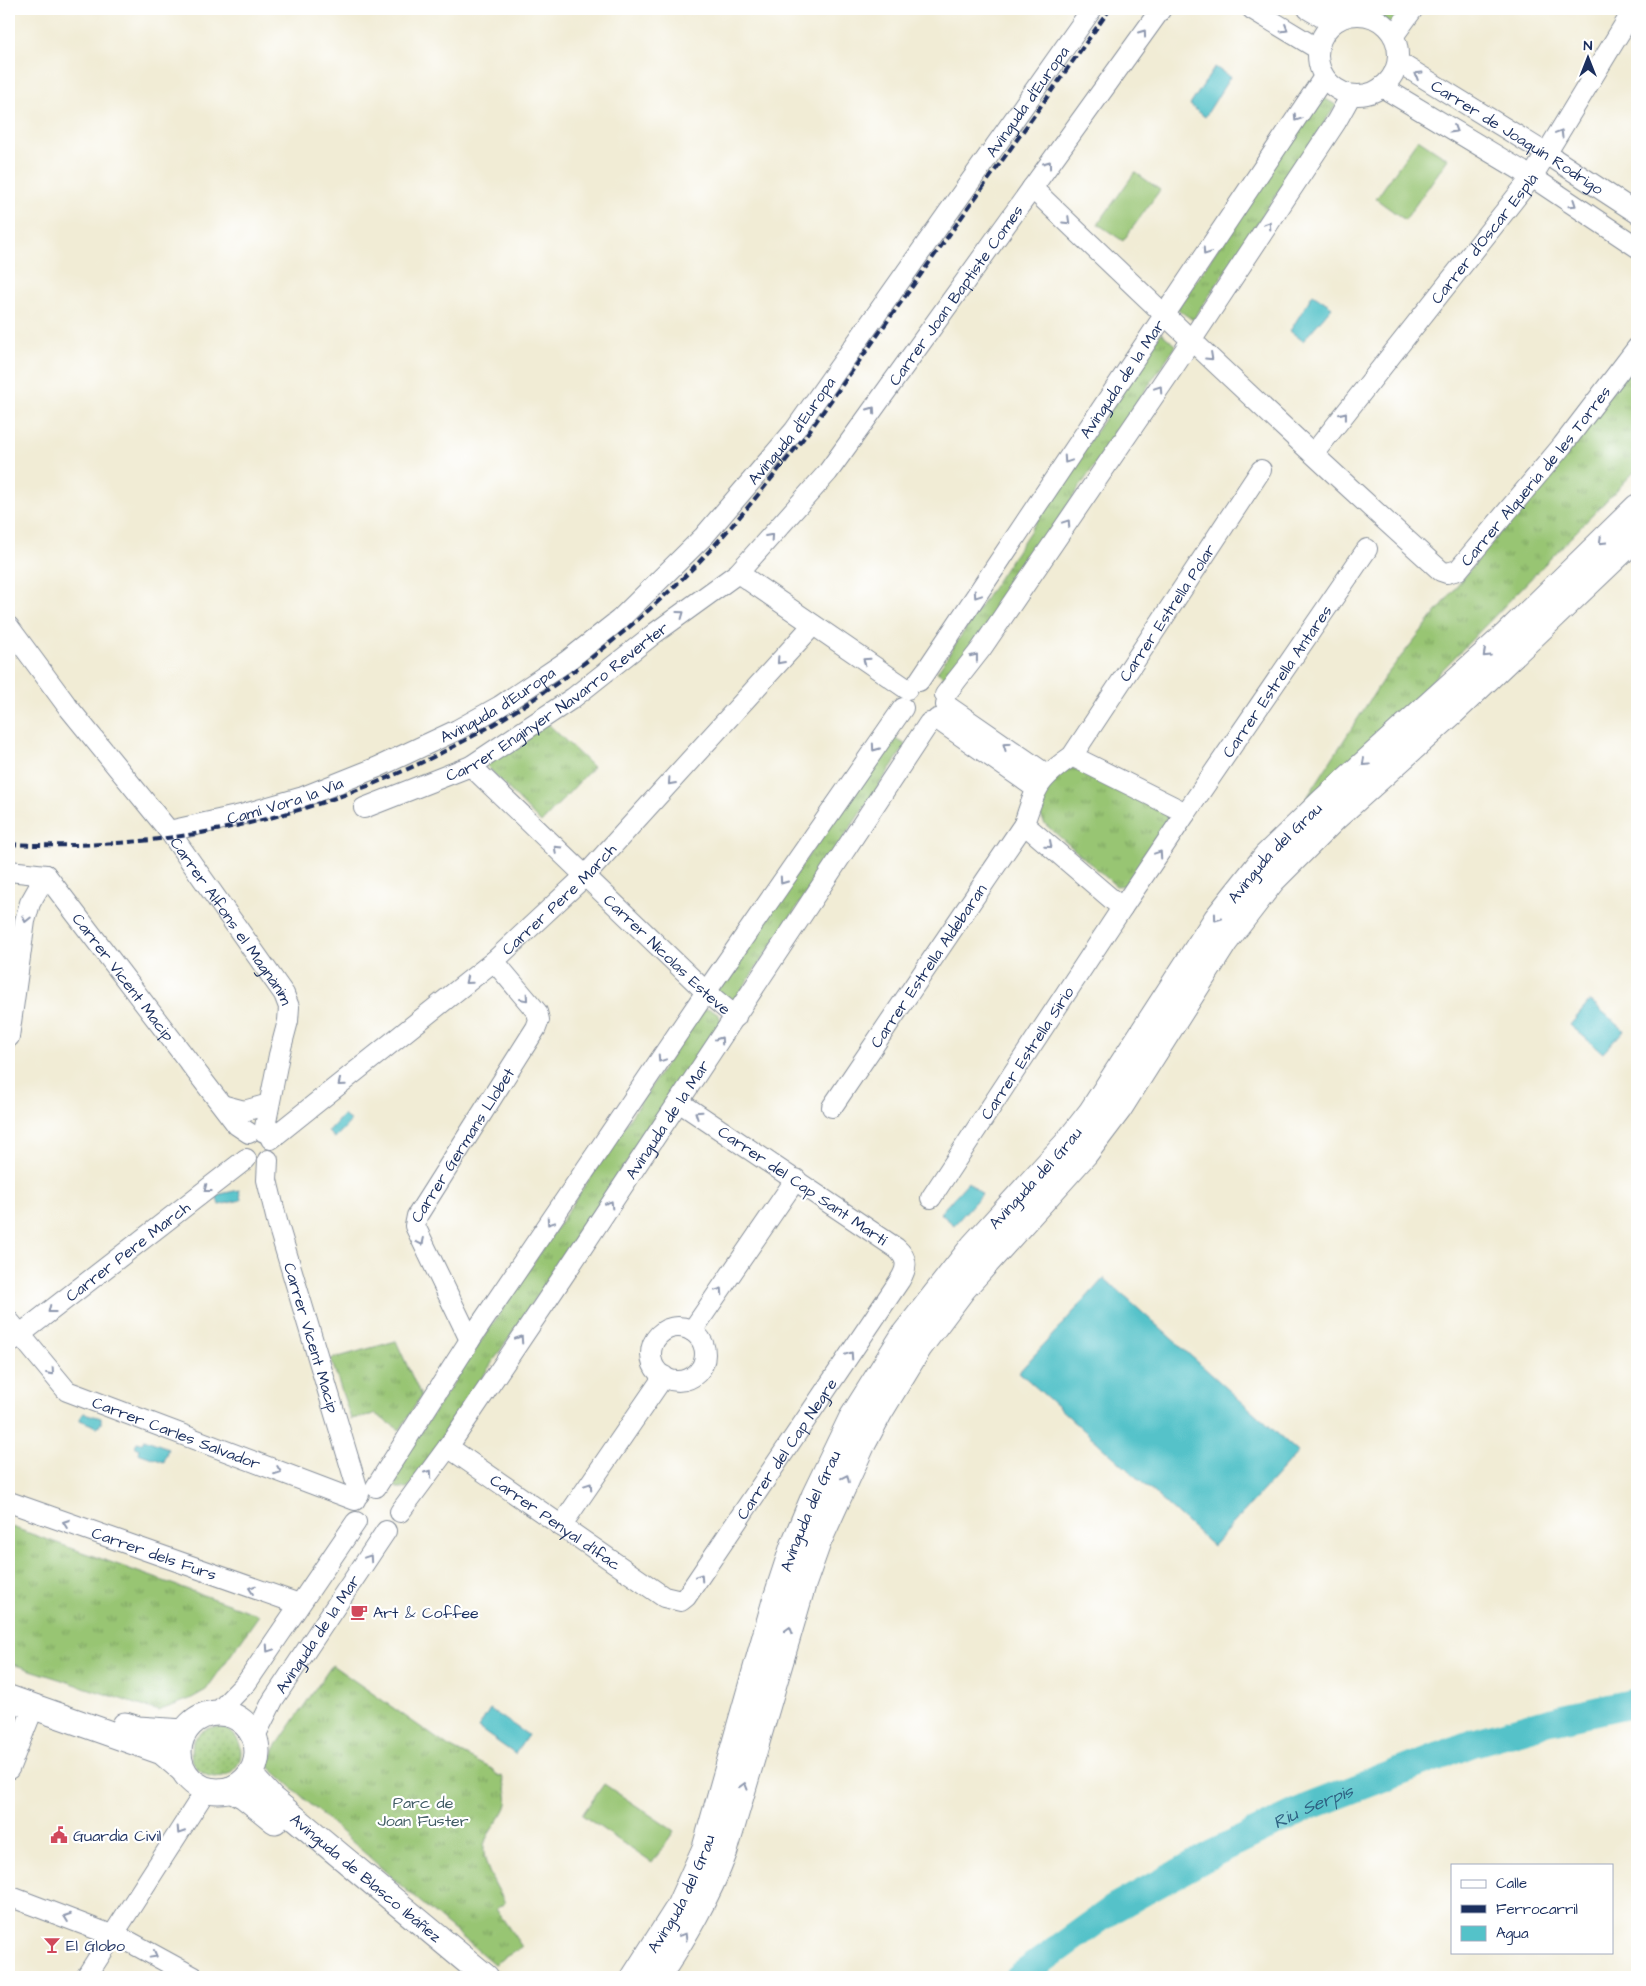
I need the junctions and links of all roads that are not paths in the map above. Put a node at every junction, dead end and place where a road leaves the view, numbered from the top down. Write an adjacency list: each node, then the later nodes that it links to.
1 (1092, 9): 34 (street, Avinguda d'Europa)
2 (1161, 9): 17 (street, Carrer Joan Baptiste Comes, one-way to 2)
3 (1252, 9): 10 (street, one-way to 10)
4 (1308, 9): 8 (street)
5 (1413, 9): 9 (street)
6 (1634, 9): 15 (street, Carrer d'Oscar Esplà, one-way to 6)
7 (1367, 12): 8 (street); 9 (street)
8 (1332, 23): 10 (street)
9 (1394, 35): 11 (street)
10 (1318, 49): 12 (street)
11 (1398, 62): 13 (street); 15 (street, Carrer de Joaquín Rodrigo, one-way to 11)
12 (1324, 77): 14 (street); 20 (street, Avinguda de la Mar, one-way to 20)
13 (1382, 87): 14 (street); 16 (street, one-way to 16)
14 (1351, 95): 21 (street, Avinguda de la Mar, one-way to 14)
15 (1547, 154): 16 (street, Carrer d'Oscar Esplà); 18 (street, Carrer de Joaquín Rodrigo)
16 (1532, 178): 19 (street, one-way to 19); 23 (street, Carrer d'Oscar Esplà, one-way to 16)
17 (1032, 188): 20 (street, Carrer Alqueria de les Torres, one-way to 20); 28 (street, Carrer Joan Baptiste Comes, one-way to 17)
18 (1637, 213)
19 (1637, 247)
20 (1164, 315): 21 (street, Carrer Alqueria de les Torres); 31 (street, Avinguda de la Mar, one-way to 31)
21 (1192, 340): 23 (street, Carrer Alqueria de les Torres, one-way to 23); 32 (street, Avinguda de la Mar, one-way to 21)
22 (1637, 348): 23 (street, Carrer Alqueria de les Torres)
23 (1314, 453)
24 (1261, 470): 33 (street, Carrer Estrella Polar)
25 (1637, 507): 86 (main road, Avinguda del Grau, one-way to 86)
26 (1637, 537): 87 (main road, Avinguda del Grau, one-way to 26)
27 (1367, 549): 38 (street, Carrer Estrella Antares)
28 (738, 573): 29 (street); 35 (street, Carrer Enginyer Navarro Reverter, one-way to 28)
29 (813, 625): 31 (street, one-way to 29); 43 (street, Carrer Pere March, one-way to 43)
30 (9, 627): 40 (street, Carrer Alfons el Magnànim)
31 (910, 692): 32 (street); 32 (street); 46 (street, Avinguda de la Mar, one-way to 46)
32 (939, 711): 36 (street); 47 (street, Avinguda de la Mar)
33 (1072, 756): 36 (street, Carrer Estrella Polar); 38 (street)
34 (397, 758): 40 (street, Camí Vora la Via)
35 (471, 766): 37 (street, Carrer Enginyer Navarro Reverter); 43 (street, Carrer Nicolas Esteve, one-way to 35)
36 (1042, 781): 39 (street)
37 (364, 808)
38 (1186, 813): 44 (street, one-way to 38)
39 (1024, 824): 44 (street, one-way to 44); 52 (street, Carrer Estrella Aldebaran)
40 (169, 831): 51 (street, Carrer Alfons el Magnànim)
41 (9, 870): 42 (street)
42 (46, 874): 48 (street, one-way to 48); 50 (street, Carrer Vicent Macip)
43 (585, 876): 45 (street, Carrer Pere March); 46 (street, Carrer Nicolas Esteve)
44 (1122, 908): 55 (street, Carrer Estrella Sirio)
45 (494, 961): 53 (street, Carrer Pere March, one-way to 53); 59 (street, Carrer Germans Llobet, one-way to 59)
46 (706, 992): 47 (street, Carrer Nicolas Esteve); 59 (street, Avinguda de la Mar, one-way to 59)
47 (736, 1017): 49 (street, Avinguda de la Mar, one-way to 47)
48 (9, 1037)
49 (679, 1102): 54 (street, Carrer del Cap Sant Martí, one-way to 49); 61 (street, Avinguda de la Mar, one-way to 49)
50 (225, 1106): 51 (street); 53 (street, Carrer Vicent Macip)
51 (269, 1106): 53 (street)
52 (832, 1107)
53 (254, 1143): 58 (street, Carrer Pere March, one-way to 58); 62 (street, Carrer Vicent Macip)
54 (796, 1180): 56 (street, Carrer del Cap Sant Martí); 57 (street, one-way to 54)
55 (931, 1198)
56 (900, 1280): 68 (street, Carrer del Cap Negre, one-way to 56)
57 (692, 1331): 60 (street); 60 (street)
58 (12, 1333): 62 (street, Carrer Carles Salvador, one-way to 62)
59 (470, 1340): 62 (street, Avinguda de la Mar)
60 (664, 1376): 66 (street, one-way to 60)
61 (448, 1446): 64 (street, Avinguda de la Mar, one-way to 61); 66 (street, Carrer Penyal d'Ifac)
62 (363, 1494): 64 (street); 65 (street)
63 (9, 1502): 69 (street, Carrer dels Furs, one-way to 63)
64 (400, 1512): 67 (street)
65 (356, 1522): 67 (street); 69 (street, Avinguda de la Mar)
66 (561, 1526): 68 (street, Carrer Penyal d'Ifac)
67 (386, 1531): 75 (street, Avinguda de la Mar, one-way to 67)
68 (664, 1597)
69 (299, 1604): 73 (street, Avinguda de la Mar, one-way to 73)
70 (9, 1685): 74 (main road)
71 (9, 1698): 72 (main road)
72 (34, 1706): 76 (street); 77 (main road)
73 (218, 1712): 74 (main road); 75 (main road)
74 (184, 1732): 77 (main road)
75 (254, 1738): 78 (main road)
76 (9, 1769)
77 (183, 1770): 79 (main road)
78 (240, 1782): 79 (main road); 84 (main road, Avinguda de Blasco Ibáñez); 85 (main road, Avinguda de Blasco Ibáñez)
79 (206, 1790): 81 (street, one-way to 81)
80 (9, 1896): 81 (street, one-way to 80)
81 (113, 1935): 82 (street); 83 (street, one-way to 83)
82 (86, 1977)
83 (194, 1977)
84 (460, 1977)
85 (486, 1977)
86 (634, 1977)
87 (658, 1977)

